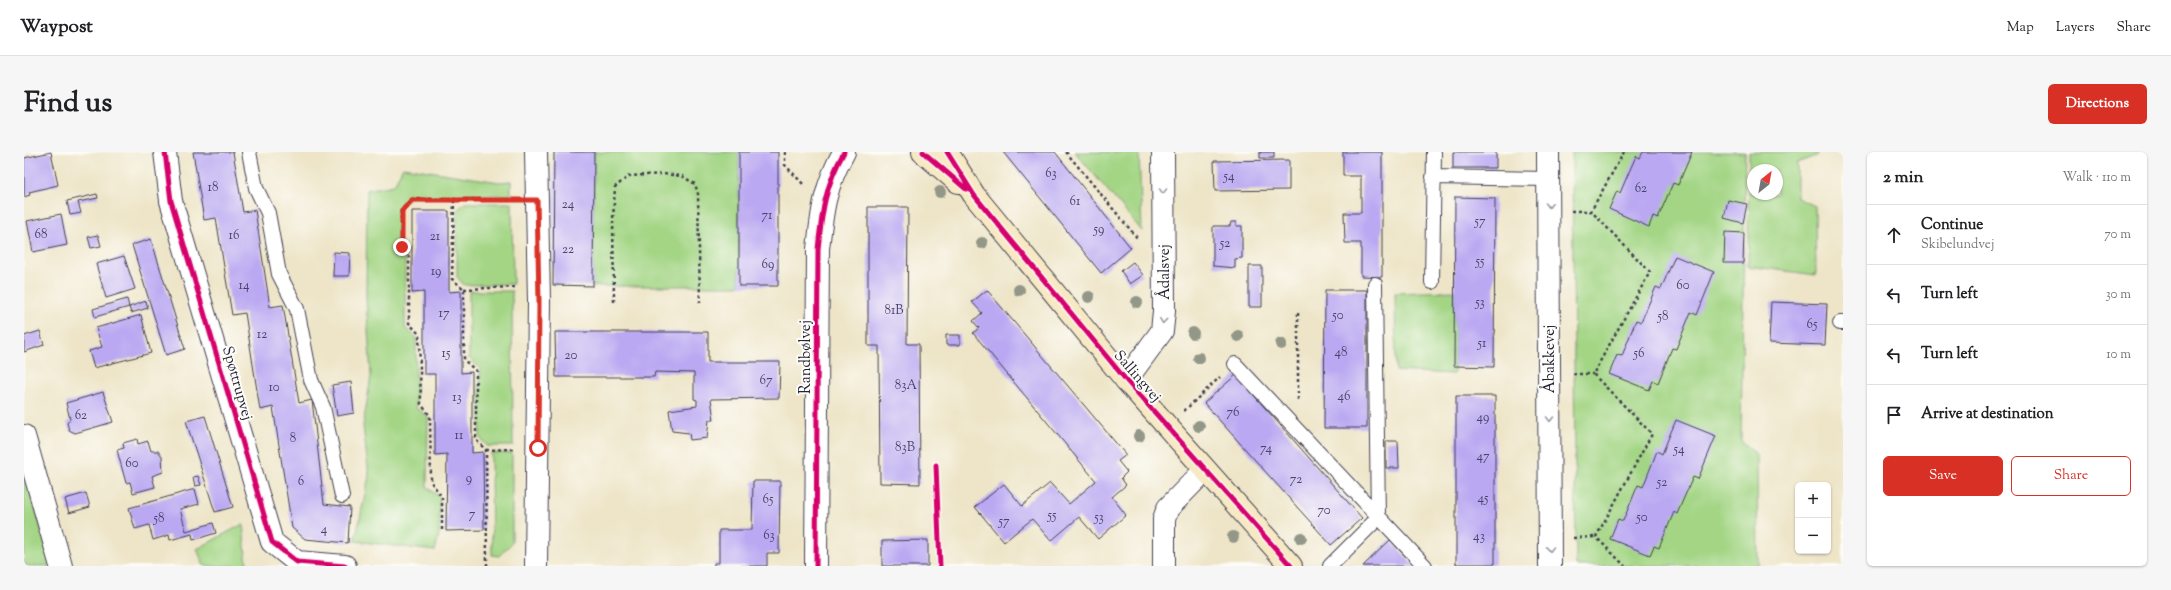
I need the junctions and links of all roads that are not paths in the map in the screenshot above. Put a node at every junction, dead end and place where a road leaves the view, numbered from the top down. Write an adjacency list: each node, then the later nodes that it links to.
1 (165, 152): 21 (street, Spøttrupvej)
2 (249, 152): 19 (lane)
3 (536, 152): 24 (street)
4 (844, 152): 25 (street, Randbølvej)
5 (923, 152): 12 (street, Sallingvej)
6 (947, 152): 12 (street, Sallingvej)
7 (1163, 152): 16 (street, Ådalsvej, one-way to 16)
8 (1434, 152): 10 (lane)
9 (1548, 152): 11 (street, Åbakkevej)
10 (1433, 177): 11 (lane); 13 (lane)
11 (1548, 179): 30 (street, Åbakkevej, one-way to 30)
12 (974, 196): 16 (street, Sallingvej)
13 (1432, 282)
14 (1375, 284): 20 (lane)
15 (1235, 364): 20 (lane)
16 (1126, 380): 18 (street, Sallingvej)
17 (24, 436): 22 (street)
18 (1205, 470): 26 (street); 27 (street, Sallingvej)
19 (342, 496)
20 (1378, 518): 28 (lane); 29 (lane)
21 (284, 559): 23 (street, Spøttrupvej)
22 (61, 566)
23 (345, 566)
24 (536, 566)
25 (816, 566)
26 (1164, 566)
27 (1291, 566)
28 (1330, 566)
29 (1425, 566)
30 (1550, 566)

